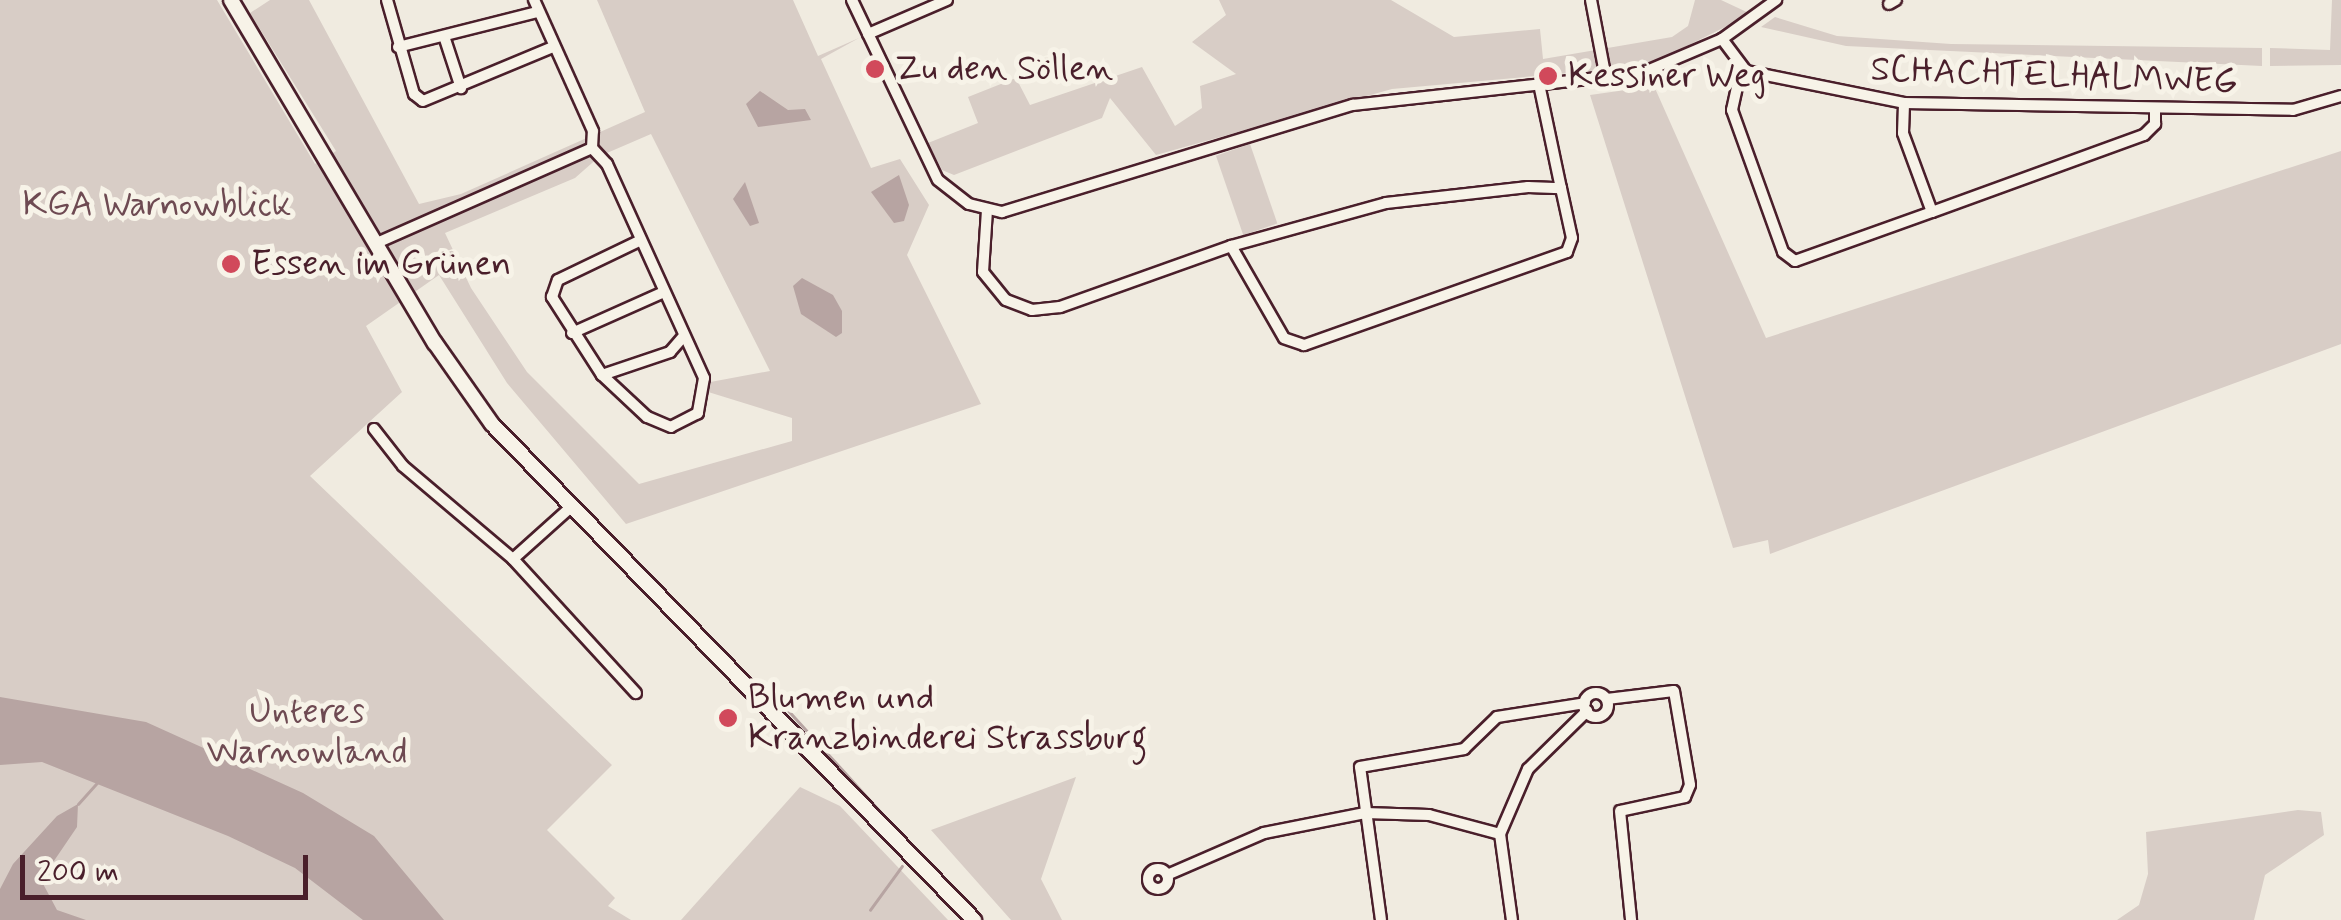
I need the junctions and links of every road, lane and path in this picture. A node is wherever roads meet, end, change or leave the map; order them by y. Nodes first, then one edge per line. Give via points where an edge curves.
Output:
1 (231, 0) edge
2 (387, 0) edge
3 (852, 0) edge
4 (947, 0) edge
5 (1591, 0) edge
6 (1776, 0) edge
7 (536, 6) edge
8 (868, 34) junction
9 (444, 36) junction
10 (1722, 39) junction
11 (553, 47) junction
12 (398, 48) junction
13 (1741, 69) junction
14 (1606, 79) junction
15 (1539, 84) junction
16 (461, 88) junction
17 (2341, 96) edge
18 (1904, 103) junction
19 (2156, 109) junction
20 (592, 148) junction
21 (1560, 188) junction
22 (987, 210) junction
23 (1932, 212) junction
24 (639, 241) junction
25 (379, 242) junction
26 (1231, 246) junction
27 (664, 292) junction
28 (572, 333) junction
29 (684, 336) junction
30 (602, 375) junction
31 (374, 429) dead end
32 (572, 506) junction
33 (513, 559) junction
34 (636, 693) dead end
35 (1607, 700) junction
36 (1586, 707) junction
37 (1365, 813) junction
38 (1500, 834) junction
39 (1167, 875) dead end
40 (974, 920) edge
41 (1381, 920) edge
42 (1512, 920) edge
43 (1631, 920) edge

1 - 25 main road
2 - 12 street
3 - 8 street
4 - 8 street
5 - 14 street
6 - 10 street
7 - 9 street
7 - 11 street
8 - 22 street via 938,180
9 - 12 street
9 - 16 street
10 - 13 street
10 - 14 street via 1664,66
11 - 16 street
11 - 20 street via 593,131
12 - 16 street via 414,94 424,102
13 - 18 street, SCHACHTELHALMWEG via 1804,88
13 - 23 street via 1730,103 1788,258 1802,260
14 - 15 street
15 - 21 street
15 - 22 street via 1354,104 1173,156 1031,208
17 - 19 street, SCHACHTELHALMWEG via 2293,110
18 - 19 street, SCHACHTELHALMWEG
18 - 23 street via 1904,132
19 - 23 street via 2155,124 2144,136
20 - 24 street via 606,164
20 - 25 street
21 - 26 street via 1490,189 1386,203
21 - 26 street via 1572,238 1567,252 1304,345 1284,338
22 - 26 street via 980,248 989,283 1006,300 1032,310 1060,307
24 - 27 street
24 - 28 street via 554,284 552,297
25 - 32 main road via 466,391
27 - 28 street
27 - 29 street
28 - 30 street
29 - 30 street via 670,352
29 - 30 street via 705,391 698,413 682,424 647,417
31 - 33 street via 403,466
32 - 33 street
32 - 40 main road
33 - 34 street
35 - 36 street via 1594,694
35 - 36 street via 1602,715
35 - 43 street via 1674,691 1690,785 1685,797 1620,811
36 - 37 street via 1497,716 1464,749 1365,764 1359,772
36 - 38 street via 1528,769
37 - 38 street via 1429,814
37 - 39 street via 1264,833
37 - 41 street
38 - 42 street

